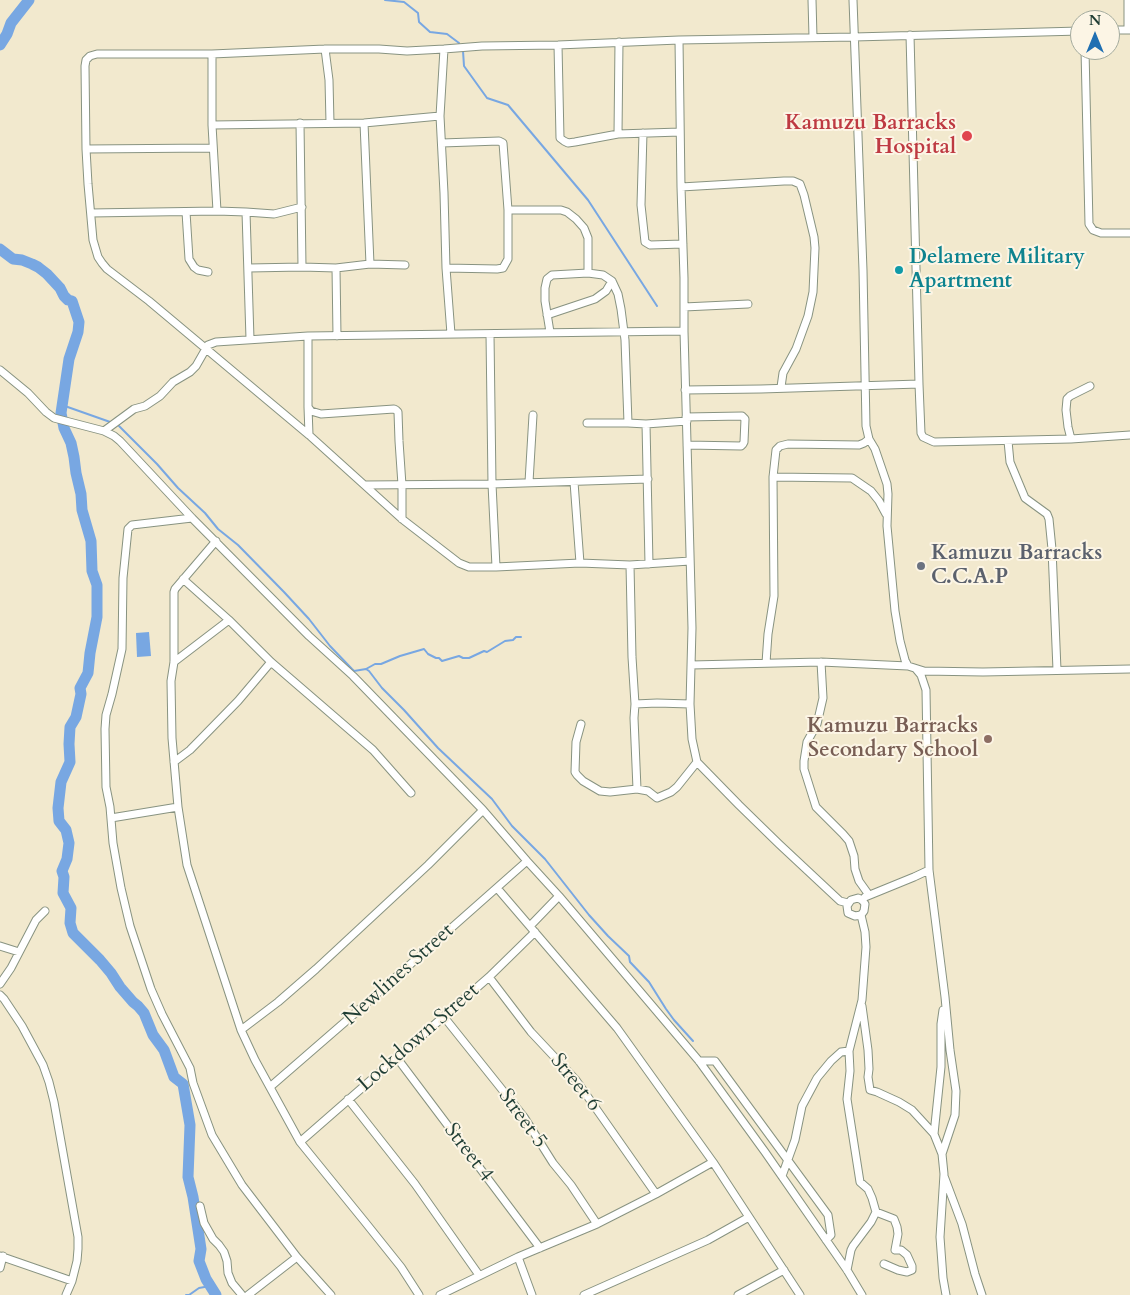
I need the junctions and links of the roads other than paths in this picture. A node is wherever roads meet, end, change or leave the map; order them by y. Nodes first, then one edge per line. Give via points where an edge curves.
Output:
1 (812, 0) edge
2 (853, 0) edge
3 (1128, 0) edge
4 (1129, 30) edge
5 (1070, 31) edge
6 (910, 35) junction
7 (813, 37) junction
8 (854, 37) junction
9 (679, 40) junction
10 (619, 42) junction
11 (558, 45) junction
12 (325, 50) junction
13 (444, 50) junction
14 (212, 54) junction
15 (1086, 60) edge
16 (440, 116) junction
17 (300, 123) junction
18 (330, 123) junction
19 (364, 123) junction
20 (212, 125) junction
21 (680, 132) junction
22 (643, 133) junction
23 (618, 134) junction
24 (442, 143) junction
25 (213, 148) junction
26 (86, 149) junction
27 (681, 187) junction
28 (302, 207) junction
29 (508, 210) junction
30 (217, 211) junction
31 (186, 212) junction
32 (246, 212) junction
33 (90, 213) junction
34 (1130, 233) edge
35 (683, 244) junction
36 (370, 264) junction
37 (405, 265) dead end
38 (302, 267) junction
39 (249, 268) junction
40 (336, 268) junction
41 (446, 268) junction
42 (208, 272) dead end
43 (588, 273) junction
44 (612, 281) junction
45 (748, 304) dead end
46 (684, 306) junction
47 (547, 315) junction
48 (684, 331) junction
49 (550, 332) junction
50 (624, 332) junction
51 (450, 334) junction
52 (490, 334) junction
53 (308, 336) junction
54 (337, 336) junction
55 (250, 339) junction
56 (205, 350) junction
57 (0, 370) edge
58 (919, 384) junction
59 (866, 385) junction
60 (1090, 386) dead end
61 (781, 388) junction
62 (686, 390) junction
63 (308, 407) junction
64 (533, 415) dead end
65 (686, 419) junction
66 (587, 423) dead end
67 (628, 423) junction
68 (646, 424) junction
69 (104, 431) junction
70 (309, 435) junction
71 (1130, 436) edge
72 (869, 439) junction
73 (1071, 439) junction
74 (1008, 441) junction
75 (687, 445) junction
76 (773, 477) junction
77 (648, 479) junction
78 (529, 482) junction
79 (574, 482) junction
80 (492, 484) junction
81 (365, 485) junction
82 (402, 485) junction
83 (887, 515) junction
84 (192, 518) junction
85 (402, 519) junction
86 (216, 541) junction
87 (690, 561) junction
88 (580, 564) junction
89 (650, 564) junction
90 (630, 565) junction
91 (496, 567) junction
92 (184, 579) junction
93 (229, 620) junction
94 (174, 662) junction
95 (271, 662) junction
96 (821, 662) junction
97 (766, 663) junction
98 (691, 665) junction
99 (912, 667) junction
100 (1130, 669) edge
101 (1057, 670) junction
102 (635, 704) junction
103 (690, 704) junction
104 (581, 724) dead end
105 (174, 762) junction
106 (697, 762) junction
107 (637, 789) junction
108 (411, 793) dead end
109 (178, 807) junction
110 (483, 810) junction
111 (111, 818) junction
112 (527, 861) junction
113 (929, 870) junction
114 (497, 888) junction
115 (869, 895) junction
116 (559, 896) junction
117 (860, 899) junction
118 (848, 903) junction
119 (45, 911) dead end
120 (861, 915) junction
121 (530, 926) junction
122 (535, 932) junction
123 (0, 946) edge
124 (19, 952) junction
125 (489, 977) junction
126 (0, 984) edge
127 (0, 995) edge
128 (945, 997) junction
129 (862, 1000) junction
130 (444, 1017) junction
131 (241, 1030) junction
132 (849, 1051) junction
133 (397, 1058) junction
134 (699, 1061) junction
135 (270, 1087) junction
136 (348, 1099) junction
137 (934, 1134) junction
138 (300, 1142) junction
139 (942, 1154) junction
140 (788, 1159) junction
141 (713, 1162) junction
142 (944, 1174) junction
143 (782, 1176) junction
144 (656, 1194) junction
145 (200, 1206) dead end
146 (876, 1212) junction
147 (749, 1217) junction
148 (597, 1224) junction
149 (826, 1240) junction
150 (540, 1248) junction
151 (1, 1256) edge
152 (297, 1257) junction
153 (518, 1257) junction
154 (884, 1264) dead end
155 (0, 1268) edge
156 (784, 1270) junction
157 (847, 1270) junction
158 (479, 1276) junction
159 (72, 1281) junction
160 (66, 1295) edge
161 (242, 1295) edge
162 (248, 1295) edge
163 (330, 1295) edge
164 (420, 1295) edge
165 (440, 1295) edge
166 (532, 1295) edge
167 (584, 1295) edge
168 (738, 1295) edge
169 (800, 1295) edge
170 (862, 1295) edge
171 (946, 1295) edge
172 (982, 1295) edge

1 - 7 street
2 - 8 street
3 - 4 street
5 - 6 street
6 - 8 street
6 - 58 street
7 - 8 street
7 - 9 street
8 - 59 street
9 - 10 street
9 - 21 street
10 - 11 street
10 - 23 street
11 - 13 street
11 - 23 street via 560,138 568,143
12 - 13 street
12 - 14 street
12 - 18 street
13 - 16 street
14 - 20 street
14 - 26 street via 90,56 85,66
15 - 34 street via 1090,224 1093,230 1101,233
16 - 19 street
16 - 24 street
17 - 18 street
17 - 20 street
17 - 28 street
18 - 19 street
19 - 36 street
20 - 25 street
21 - 22 street
21 - 27 street
22 - 23 street
22 - 35 street via 641,205 645,242 650,245
24 - 29 street via 503,143
24 - 41 street
25 - 26 street
25 - 30 street
26 - 33 street
27 - 35 street
27 - 61 street via 784,180 800,184 814,237 813,292 796,349 782,373
28 - 32 street via 274,214
28 - 38 street
29 - 41 street via 508,259 503,268
29 - 43 street via 561,210 576,219 588,238
30 - 31 street
30 - 32 street
31 - 33 street
31 - 42 street via 189,258 198,270
32 - 39 street
33 - 56 street via 94,245 107,269
35 - 46 street
36 - 37 street
36 - 40 street
38 - 39 street
38 - 40 street
39 - 55 street
40 - 54 street
41 - 51 street
43 - 44 street via 603,275
43 - 47 street via 552,275 547,279
44 - 47 street via 606,291 595,299
44 - 50 street
45 - 46 street
46 - 48 street
47 - 49 street
48 - 50 street
48 - 62 street
49 - 50 street
49 - 52 street
50 - 67 street
51 - 52 street
51 - 54 street
52 - 80 street
53 - 54 street
53 - 55 street
53 - 63 street
55 - 56 street via 212,343
56 - 69 street via 190,372 173,382 160,396 134,409
56 - 70 street
57 - 69 street via 54,418
58 - 59 street
58 - 74 street via 923,437 934,442
59 - 61 street
59 - 72 street
60 - 73 street via 1067,399
61 - 62 street
62 - 65 street
63 - 70 street
63 - 82 street via 321,414 394,408 398,412
64 - 78 street
65 - 68 street
65 - 75 street
65 - 75 street via 745,418 741,446
66 - 67 street
67 - 68 street
68 - 77 street
69 - 84 street via 120,441
70 - 81 street
71 - 73 street
72 - 76 street via 859,444 780,446 775,454
72 - 83 street via 887,484
73 - 74 street
74 - 101 street via 1010,462 1025,498 1049,519
75 - 87 street
76 - 83 street via 852,478 871,491
76 - 97 street via 774,596
77 - 79 street
77 - 89 street
78 - 79 street
78 - 80 street
79 - 88 street
80 - 82 street
80 - 91 street
81 - 82 street
81 - 85 street
82 - 85 street
83 - 99 street via 897,626 902,652
84 - 86 street
84 - 111 street via 132,525 128,529 123,578 122,649 105,729 106,787
85 - 91 street via 458,563 469,567
86 - 92 street
86 - 110 street
87 - 89 street
87 - 98 street
88 - 90 street
88 - 91 street
89 - 90 street
90 - 102 street
92 - 93 street
92 - 94 street via 174,592
93 - 94 street
93 - 95 street
94 - 105 street via 171,681
95 - 105 street via 197,743
95 - 108 street via 373,750
96 - 97 street
96 - 99 street
96 - 115 street via 823,698 817,724 807,742 804,769 816,807 848,841 859,881
97 - 98 street
98 - 103 street
99 - 101 street via 924,671
99 - 113 street via 921,675 926,690
100 - 101 street
102 - 103 street
102 - 107 street
103 - 106 street
104 - 107 street via 576,742 577,775 600,791
105 - 109 street
106 - 107 street via 671,792 657,798 648,791
106 - 118 street via 840,901
109 - 111 street
109 - 131 street via 188,865
110 - 112 street
110 - 131 street via 316,969
111 - 152 street via 130,926 151,989 190,1068 212,1135 242,1185
112 - 114 street, Newlines Street
112 - 116 street
113 - 115 street
113 - 128 street
114 - 121 street
114 - 135 street, Newlines Street
115 - 117 street
116 - 121 street
116 - 134 street
117 - 118 street via 853,898
117 - 120 street via 865,906
118 - 120 street via 850,914
119 - 124 street via 36,920
120 - 129 street via 866,947
121 - 122 street
122 - 125 street, Lockdown Street
122 - 141 street via 617,1028
123 - 124 street
124 - 126 street
125 - 130 street, Lockdown Street
125 - 144 street, Street 6 via 532,1032 576,1080
127 - 159 street via 22,1026 49,1082 78,1237
128 - 137 street
128 - 139 street via 956,1091 955,1115
129 - 132 street
129 - 137 street via 870,1090 912,1110
130 - 133 street, Lockdown Street
130 - 148 street, Street 5 via 524,1118
131 - 135 street
132 - 140 street via 841,1052 831,1061 813,1085 802,1106
132 - 146 street via 847,1099 860,1182 868,1189
133 - 136 street, Lockdown Street
133 - 150 street, Street 4
134 - 140 street via 715,1060
134 - 143 street
135 - 138 street
136 - 138 street, Lockdown Street
136 - 158 street via 415,1184
137 - 139 street
138 - 164 street
139 - 142 street
140 - 143 street
140 - 149 street via 828,1215 831,1235
141 - 144 street
141 - 147 street
142 - 171 street via 940,1237
142 - 172 street
143 - 149 street
144 - 148 street
145 - 161 street via 204,1223 224,1252 228,1273
146 - 154 street via 894,1219 898,1234 895,1250 907,1255 912,1270 907,1272
146 - 157 street via 851,1250
147 - 156 street
147 - 167 street via 708,1240
148 - 150 street
149 - 157 street
150 - 153 street
151 - 155 street
151 - 159 street
152 - 162 street
152 - 163 street
153 - 158 street
153 - 166 street
156 - 168 street
156 - 169 street
157 - 170 street
158 - 165 street
159 - 160 street

